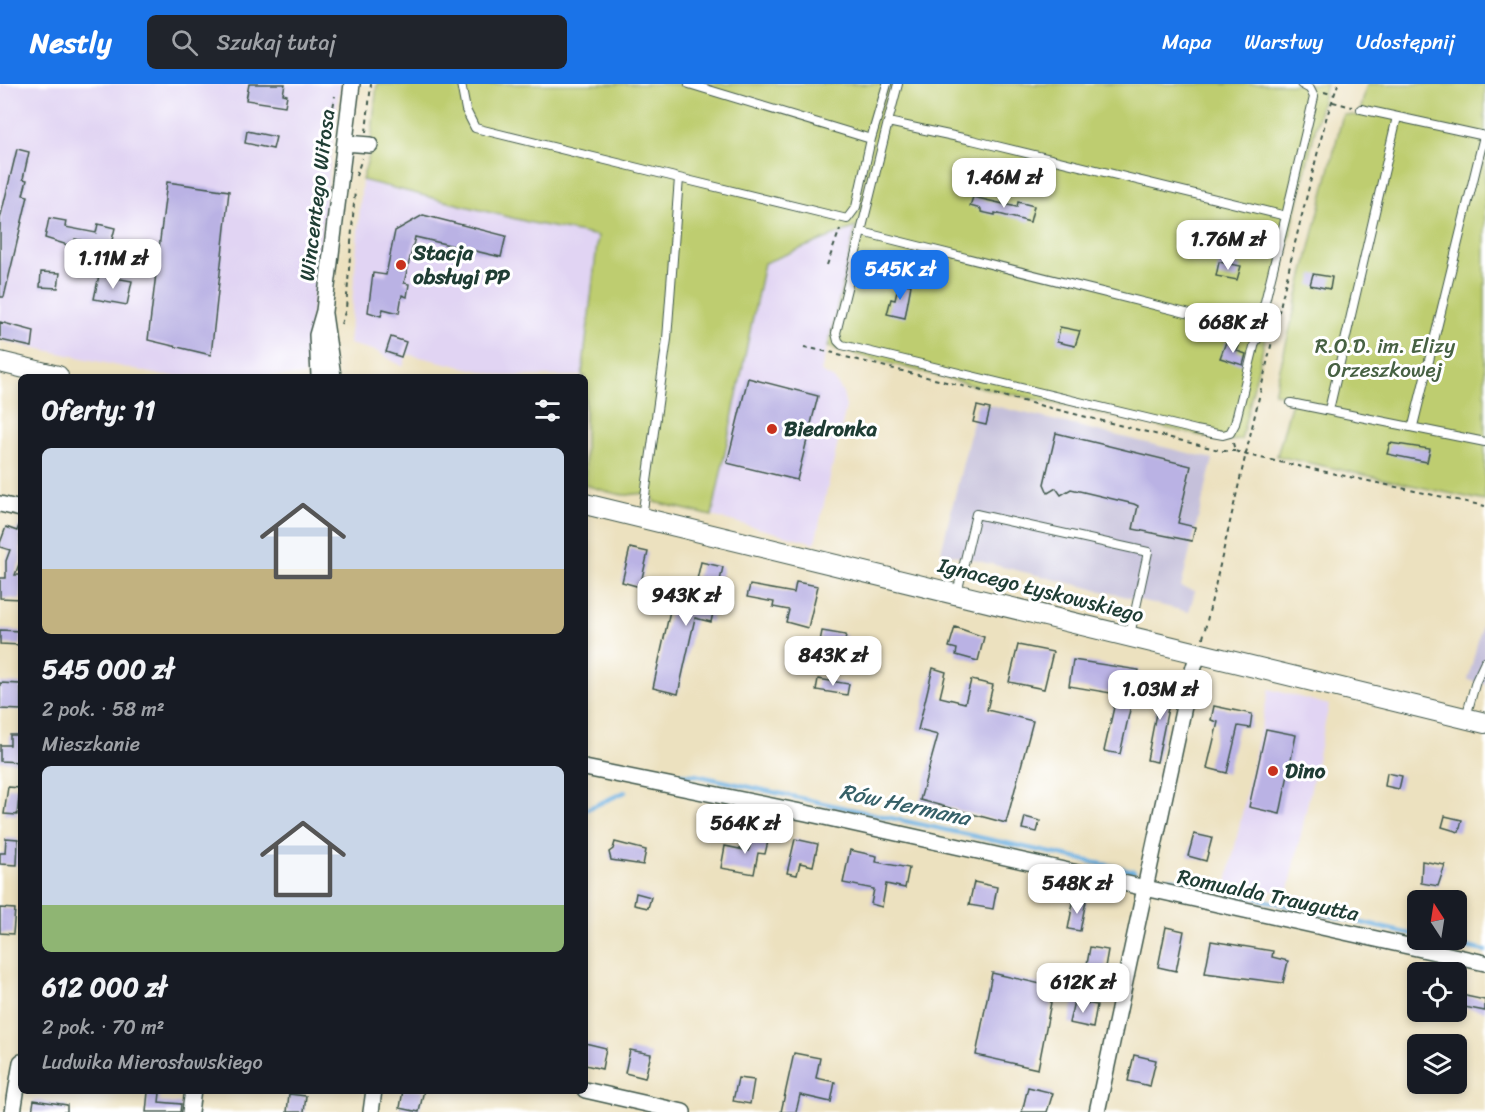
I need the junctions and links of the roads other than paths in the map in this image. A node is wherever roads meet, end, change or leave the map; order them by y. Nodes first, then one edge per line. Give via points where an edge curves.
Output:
1 (352, 84) edge
2 (461, 84) edge
3 (689, 84) edge
4 (887, 84) edge
5 (898, 84) edge
6 (1301, 84) edge
7 (1361, 109) road end
8 (1397, 117) junction
9 (888, 122) junction
10 (1484, 136) edge
11 (871, 139) junction
12 (345, 142) junction
13 (368, 145) road end
14 (679, 178) junction
15 (1286, 216) junction
16 (862, 232) junction
17 (1257, 340) junction
18 (0, 362) edge
19 (49, 374) edge
20 (328, 374) edge
21 (1291, 404) dead end
22 (1329, 410) junction
23 (1413, 426) junction
24 (1485, 442) edge
25 (0, 504) edge
26 (588, 505) edge
27 (18, 508) edge
28 (642, 518) junction
29 (956, 595) junction
30 (1130, 637) junction
31 (1198, 654) junction
32 (1485, 662) edge
33 (1466, 718) junction
34 (1485, 723) edge
35 (588, 769) edge
36 (1145, 890) junction
37 (1485, 963) edge
38 (18, 1081) edge
39 (588, 1091) edge
40 (192, 1094) edge
41 (373, 1094) edge
42 (13, 1112) edge
43 (190, 1112) edge
44 (371, 1112) edge
45 (683, 1112) edge
46 (1097, 1112) edge

1 - 12 street, Wincentego Witosa
2 - 14 lane via 466,110 475,128
3 - 11 lane
4 - 11 lane
5 - 9 lane
6 - 15 lane via 1314,97
7 - 8 lane
8 - 10 lane
8 - 22 lane
9 - 15 lane
9 - 16 lane
10 - 23 lane
11 - 14 lane via 856,207 847,219
12 - 13 street
12 - 20 street, Wincentego Witosa via 324,311
14 - 28 lane via 667,339
15 - 17 lane
16 - 17 lane via 1238,326
16 - 17 lane via 836,333 842,345 1231,437
18 - 19 street
21 - 22 lane
22 - 23 lane
23 - 24 lane
25 - 27 street
26 - 28 street, Ignacego Łyskowskiego
28 - 29 street, Ignacego Łyskowskiego
29 - 30 street, Ignacego Łyskowskiego
29 - 30 lane via 976,514 1148,552
30 - 31 street, Ignacego Łyskowskiego
31 - 33 street, Ignacego Łyskowskiego
31 - 36 street
32 - 33 lane
33 - 34 street, Ignacego Łyskowskiego
35 - 36 street, Romualda Traugutta via 806,813
36 - 37 street, Romualda Traugutta
36 - 46 street
38 - 42 street
39 - 45 street
40 - 43 street
41 - 44 street

